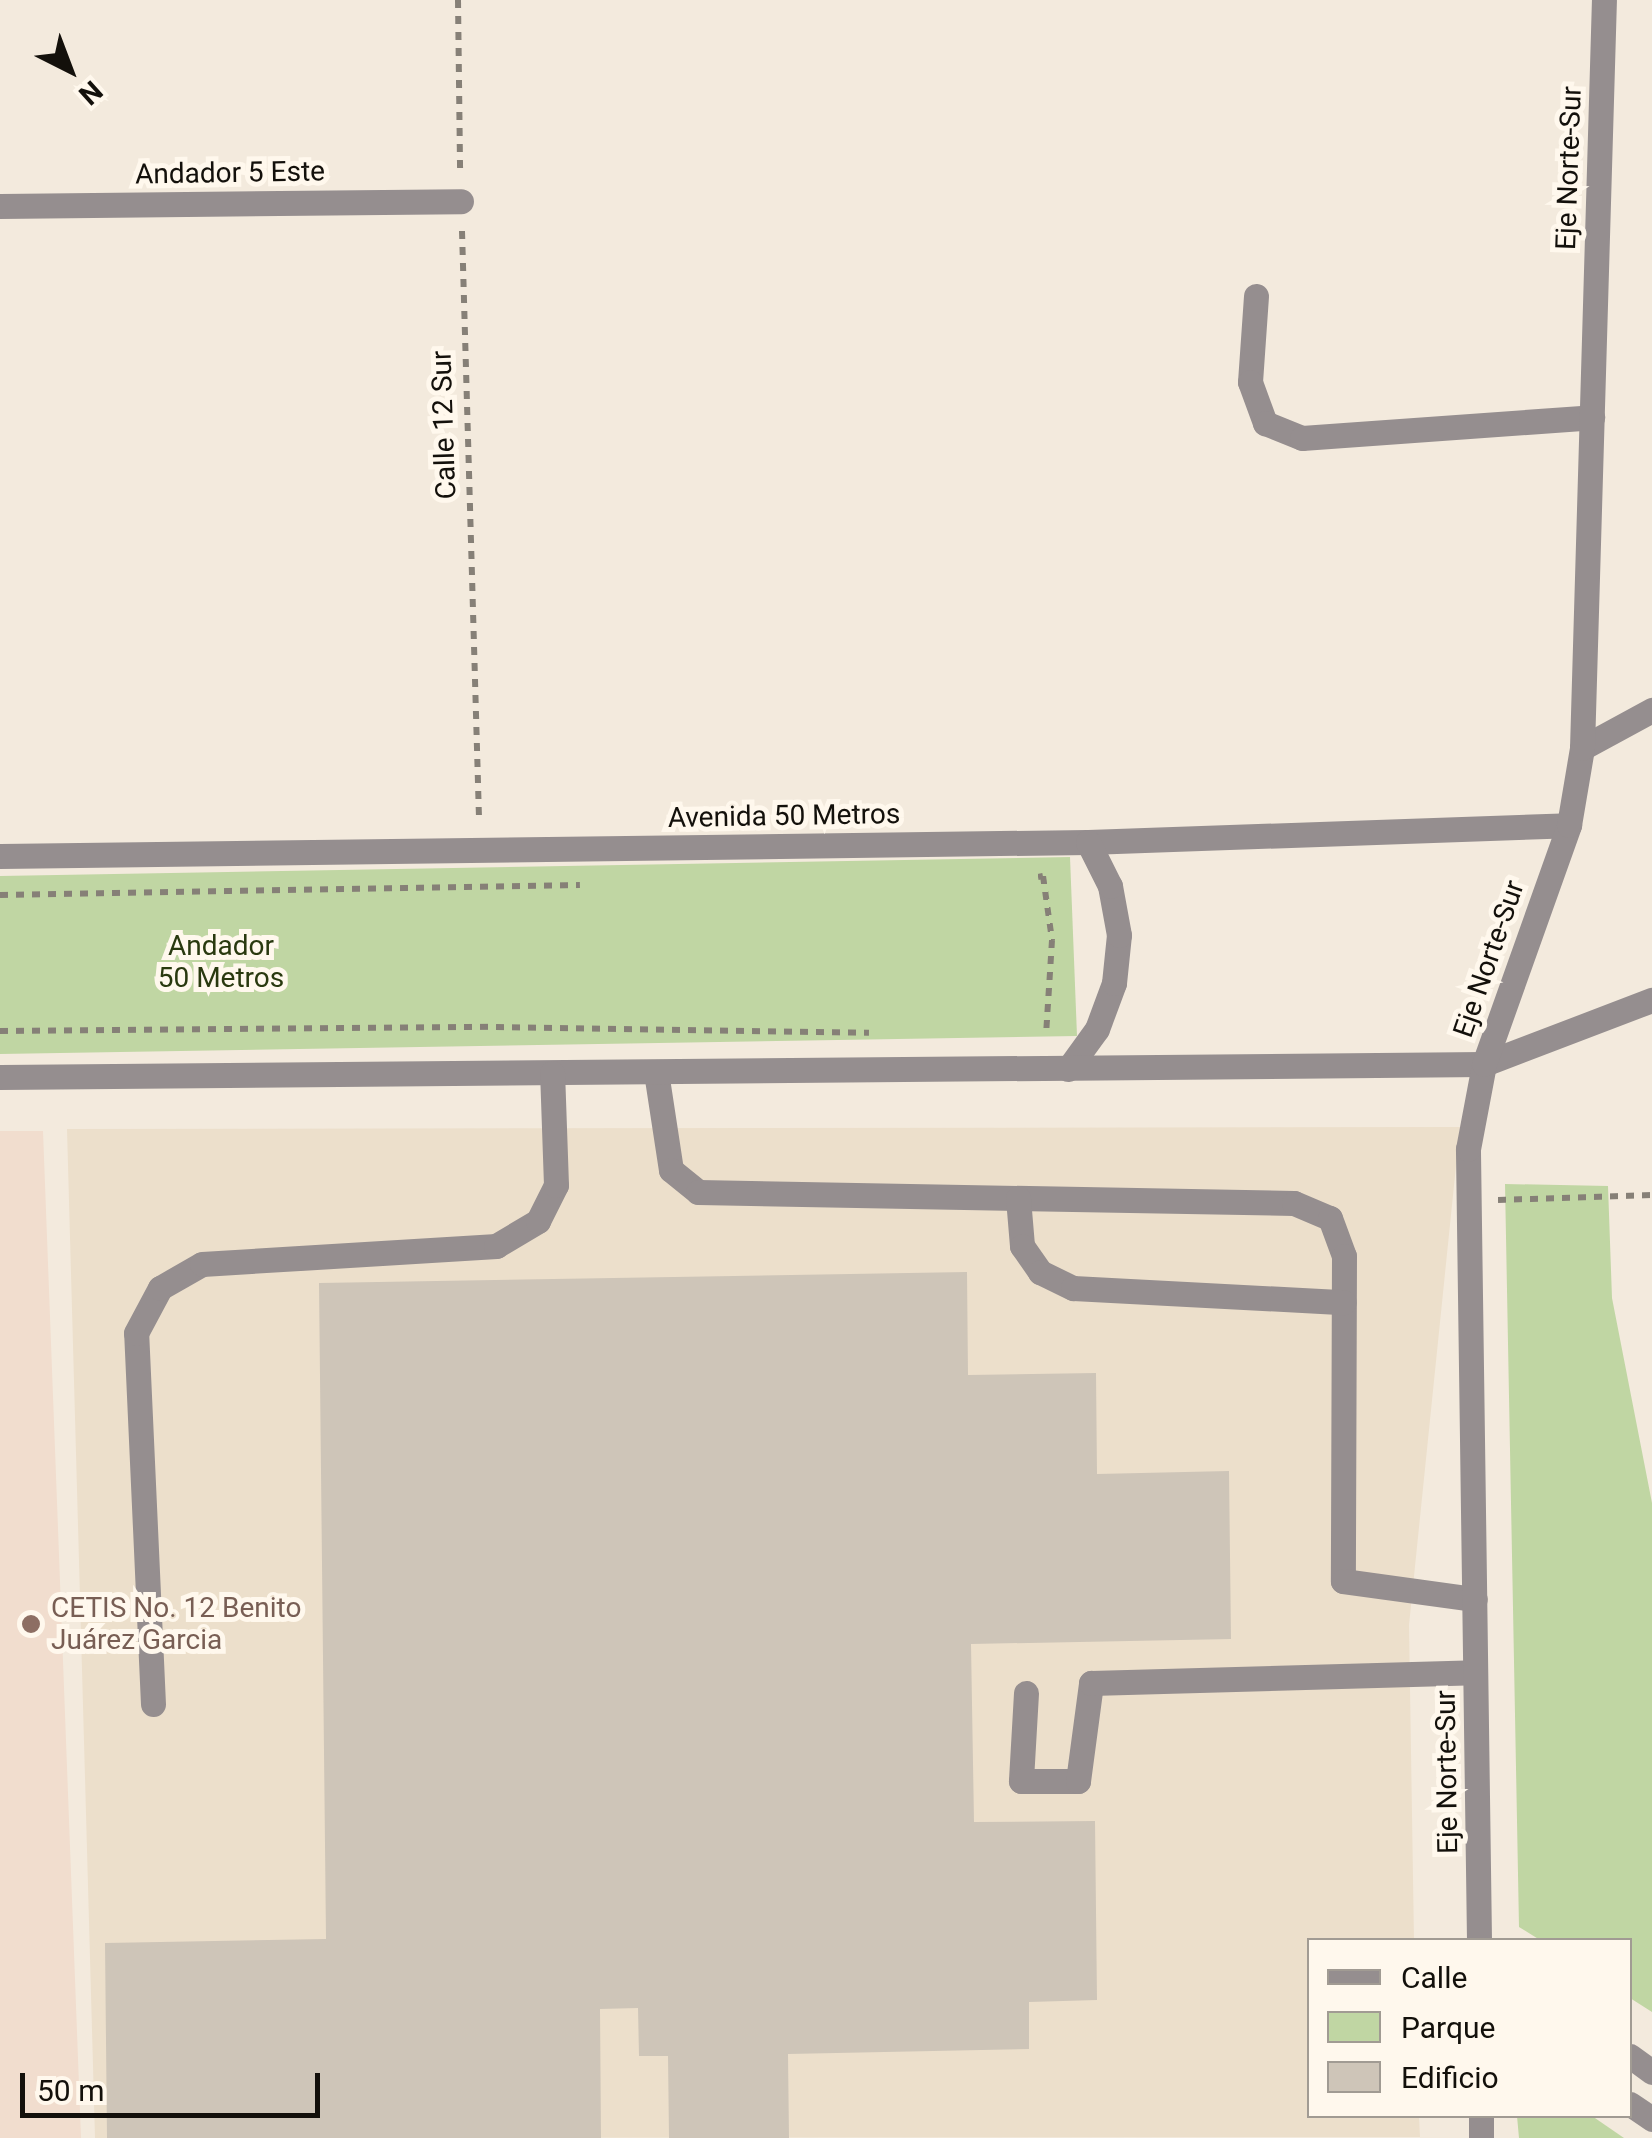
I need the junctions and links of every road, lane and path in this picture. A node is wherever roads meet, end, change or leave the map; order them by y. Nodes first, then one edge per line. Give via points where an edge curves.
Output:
1 (458, 0) edge
2 (1604, 0) edge
3 (461, 201) junction
4 (0, 206) edge
5 (1256, 296) dead end
6 (1592, 417) junction
7 (1652, 710) edge
8 (1582, 748) junction
9 (1568, 825) junction
10 (1088, 842) junction
11 (480, 849) junction
12 (0, 856) edge
13 (1024, 877) dead end
14 (590, 885) dead end
15 (0, 896) edge
16 (1652, 1000) edge
17 (0, 1030) edge
18 (890, 1034) dead end
19 (1028, 1036) dead end
20 (1484, 1064) junction
21 (1068, 1069) junction
22 (656, 1072) junction
23 (552, 1073) junction
24 (0, 1077) edge
25 (1652, 1194) edge
26 (1018, 1198) junction
27 (1470, 1202) junction
28 (1344, 1302) junction
29 (1475, 1599) junction
30 (1476, 1672) junction
31 (1026, 1693) dead end
32 (153, 1704) dead end
33 (1479, 1938) edge

1 - 3 path, Calle 12 Sur
2 - 6 street, Eje Norte-Sur
3 - 4 street, Andador 5 Este
3 - 11 path, Calle 12 Sur
5 - 6 street via 1250,382 1265,423 1302,438
6 - 8 street, Eje Norte-Sur
7 - 8 street
8 - 9 street, Eje Norte-Sur
9 - 10 street, Avenida 50 Metros
9 - 20 street, Eje Norte-Sur
10 - 11 street, Avenida 50 Metros
10 - 21 street via 1110,886 1119,934 1114,984 1097,1030
11 - 12 street, Avenida 50 Metros
13 - 19 path via 1044,876 1052,940 1048,1036
14 - 15 path
16 - 20 street
17 - 18 path via 496,1026
20 - 21 street
20 - 27 street, Eje Norte-Sur via 1468,1150
21 - 22 street
22 - 23 street
22 - 26 street via 671,1170 698,1192
23 - 24 street
23 - 32 street via 556,1185 538,1221 496,1246 202,1264 160,1288 136,1333
25 - 27 path
26 - 28 street via 1022,1246 1040,1272 1073,1288
26 - 28 street via 1294,1202 1330,1218 1344,1256
27 - 29 street, Eje Norte-Sur
28 - 29 street via 1343,1581
29 - 30 street, Eje Norte-Sur
30 - 31 street via 1091,1682 1078,1781 1021,1782
30 - 33 street, Eje Norte-Sur

